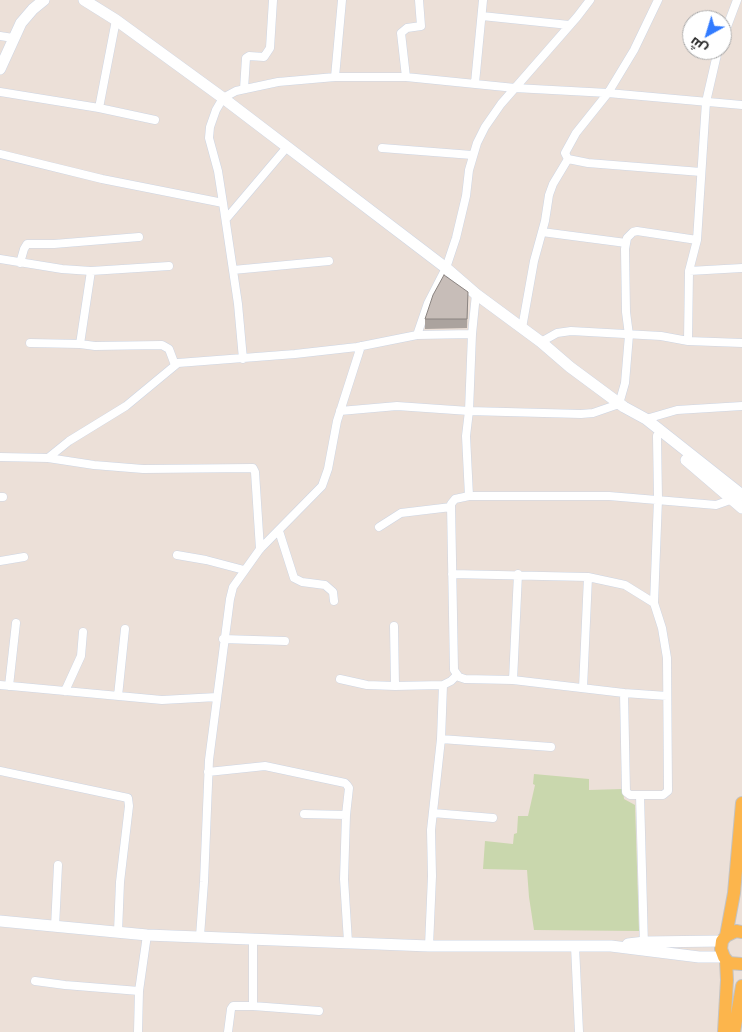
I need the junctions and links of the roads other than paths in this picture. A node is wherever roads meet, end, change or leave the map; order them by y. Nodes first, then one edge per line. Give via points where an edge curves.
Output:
1 (44, 0) edge
2 (84, 0) edge
3 (273, 0) edge
4 (342, 0) edge
5 (419, 0) edge
6 (483, 0) edge
7 (590, 0) edge
8 (658, 0) edge
9 (737, 0) edge
10 (732, 13) edge
11 (482, 16) junction
12 (116, 20) junction
13 (569, 25) junction
14 (0, 36) edge
15 (13, 38) junction
16 (716, 60) edge
17 (0, 69) edge
18 (406, 77) junction
19 (336, 78) junction
20 (475, 82) junction
21 (515, 88) junction
22 (244, 89) junction
23 (0, 92) edge
24 (608, 93) junction
25 (223, 98) junction
26 (706, 102) junction
27 (742, 105) edge
28 (99, 108) junction
29 (155, 120) dead end
30 (287, 147) junction
31 (382, 148) dead end
32 (0, 154) edge
33 (472, 155) junction
34 (568, 159) junction
35 (701, 172) junction
36 (223, 204) junction
37 (226, 219) junction
38 (542, 232) junction
39 (138, 237) dead end
40 (697, 240) junction
41 (626, 243) junction
42 (0, 259) edge
43 (329, 261) dead end
44 (20, 263) junction
45 (169, 266) dead end
46 (446, 268) junction
47 (742, 268) edge
48 (233, 270) junction
49 (91, 271) junction
50 (689, 271) junction
51 (476, 294) junction
52 (522, 328) junction
53 (472, 334) junction
54 (417, 335) junction
55 (629, 335) junction
56 (688, 341) junction
57 (541, 342) junction
58 (30, 343) dead end
59 (742, 343) edge
60 (80, 344) junction
61 (361, 346) junction
62 (243, 360) junction
63 (176, 364) junction
64 (622, 406) junction
65 (742, 406) edge
66 (340, 411) junction
67 (469, 411) junction
68 (646, 419) junction
69 (657, 436) junction
70 (0, 457) edge
71 (48, 458) junction
72 (469, 496) junction
73 (738, 497) edge
74 (658, 499) junction
75 (451, 507) junction
76 (742, 508) edge
77 (379, 527) dead end
78 (279, 530) junction
79 (260, 549) junction
80 (177, 556) dead end
81 (24, 557) dead end
82 (0, 561) edge
83 (244, 570) junction
84 (452, 574) junction
85 (518, 574) junction
86 (588, 577) junction
87 (334, 601) dead end
88 (654, 603) junction
89 (16, 623) dead end
90 (394, 626) dead end
91 (125, 629) dead end
92 (82, 632) dead end
93 (224, 639) junction
94 (285, 642) dead end
95 (457, 675) junction
96 (340, 679) dead end
97 (514, 680) junction
98 (0, 685) edge
99 (443, 685) junction
100 (9, 686) junction
101 (395, 686) junction
102 (583, 688) junction
103 (65, 691) junction
104 (624, 693) junction
105 (118, 696) junction
106 (217, 696) junction
107 (667, 696) junction
108 (441, 739) junction
109 (551, 747) dead end
110 (0, 771) edge
111 (208, 772) junction
112 (640, 795) junction
113 (742, 803) edge
114 (433, 813) junction
115 (304, 814) dead end
116 (346, 815) junction
117 (493, 818) dead end
118 (58, 865) dead end
119 (0, 921) edge
120 (56, 926) junction
121 (118, 932) junction
122 (742, 932) edge
123 (147, 935) junction
124 (200, 936) junction
125 (724, 939) junction
126 (253, 940) junction
127 (348, 942) junction
128 (429, 946) junction
129 (575, 946) junction
130 (644, 946) junction
131 (725, 958) junction
132 (742, 964) edge
133 (35, 981) dead end
134 (742, 986) edge
135 (139, 991) junction
136 (253, 1006) junction
137 (320, 1011) dead end
138 (138, 1032) edge
139 (228, 1032) edge
140 (579, 1032) edge
141 (724, 1032) edge
142 (734, 1032) edge

1 - 15 main road via 26,16
2 - 12 main road
3 - 22 street via 270,48 264,56 246,59
4 - 19 street
5 - 18 street via 421,26 405,28 401,33
6 - 11 street
7 - 13 street
8 - 24 street via 634,50
9 - 10 street
11 - 13 street
11 - 20 street
12 - 25 main road
12 - 28 street
13 - 21 street
14 - 15 street
15 - 17 main road
16 - 26 street
18 - 19 street
18 - 20 street
19 - 22 street via 278,82
20 - 21 street
21 - 24 street
21 - 33 street via 485,128
22 - 25 street
23 - 28 street
24 - 26 street
24 - 34 street via 576,133 565,153
25 - 30 main road
25 - 36 street via 209,131
26 - 27 street
26 - 35 street
28 - 29 street
30 - 37 street
30 - 46 main road
31 - 33 street
32 - 36 street
33 - 46 street via 456,238
34 - 35 street
34 - 38 street via 549,195
35 - 40 street
36 - 37 street
37 - 48 street
38 - 41 street
38 - 52 street
39 - 44 street via 27,244
40 - 41 street via 635,231 628,236
40 - 50 street
41 - 55 street
42 - 44 street
43 - 48 street
44 - 49 street
45 - 49 street
46 - 51 main road
46 - 54 street via 428,303
47 - 50 street
48 - 62 street
49 - 60 street
50 - 56 street
51 - 52 main road
51 - 53 street
52 - 57 main road
53 - 54 street
53 - 67 street
54 - 61 street
55 - 56 street
55 - 57 street via 557,332
55 - 64 street
56 - 59 street
57 - 64 main road
58 - 60 street
60 - 63 street via 162,345 169,349
61 - 62 street
61 - 66 street
62 - 63 street
63 - 71 street via 126,406
64 - 67 street via 581,414
64 - 68 main road
64 - 69 main road
65 - 68 street via 677,410
66 - 67 street via 397,406
66 - 78 street via 322,486
67 - 72 street via 466,436
68 - 73 main road
69 - 73 main road
69 - 74 street
70 - 71 street
71 - 79 street via 143,469 253,468 256,472
72 - 74 street
72 - 75 street via 455,499
73 - 74 street via 716,505
73 - 76 main road
74 - 88 street
75 - 77 street via 401,513
75 - 84 street
78 - 79 street
78 - 87 street via 294,578 325,585 333,592
79 - 83 street
80 - 83 street
81 - 82 street
83 - 93 street via 230,599
84 - 85 street
84 - 95 street via 453,667
85 - 86 street
85 - 97 street
86 - 88 street via 625,585
86 - 102 street
88 - 107 street via 665,644
89 - 100 street
90 - 101 street
91 - 105 street
92 - 103 street via 81,656
93 - 94 street
93 - 106 street
95 - 97 street via 468,679
95 - 99 street
96 - 101 street
97 - 102 street
98 - 100 street
99 - 101 street
99 - 108 street
100 - 103 street
102 - 104 street
103 - 105 street
104 - 107 street
104 - 112 street via 626,792
105 - 106 street via 162,700
106 - 111 street
107 - 112 street via 668,791 663,795
108 - 109 street
108 - 114 street
110 - 121 street via 128,798
111 - 116 street via 266,766 345,783 349,788
111 - 124 street
112 - 130 street
113 - 125 main road via 734,893
114 - 117 street
114 - 128 street
115 - 116 street
116 - 127 street via 344,879
118 - 120 street
119 - 120 main road
120 - 121 main road
121 - 123 main road
122 - 125 main road
123 - 124 main road
123 - 135 street
124 - 126 main road
125 - 130 main road
125 - 131 main road via 721,949
126 - 127 main road
126 - 136 street
127 - 128 main road
128 - 129 main road
129 - 130 main road
129 - 140 street
130 - 131 main road via 699,957
131 - 132 main road via 734,964
131 - 141 main road
133 - 135 street
134 - 142 main road
135 - 138 street
136 - 137 street
136 - 139 street via 233,1006 230,1009

